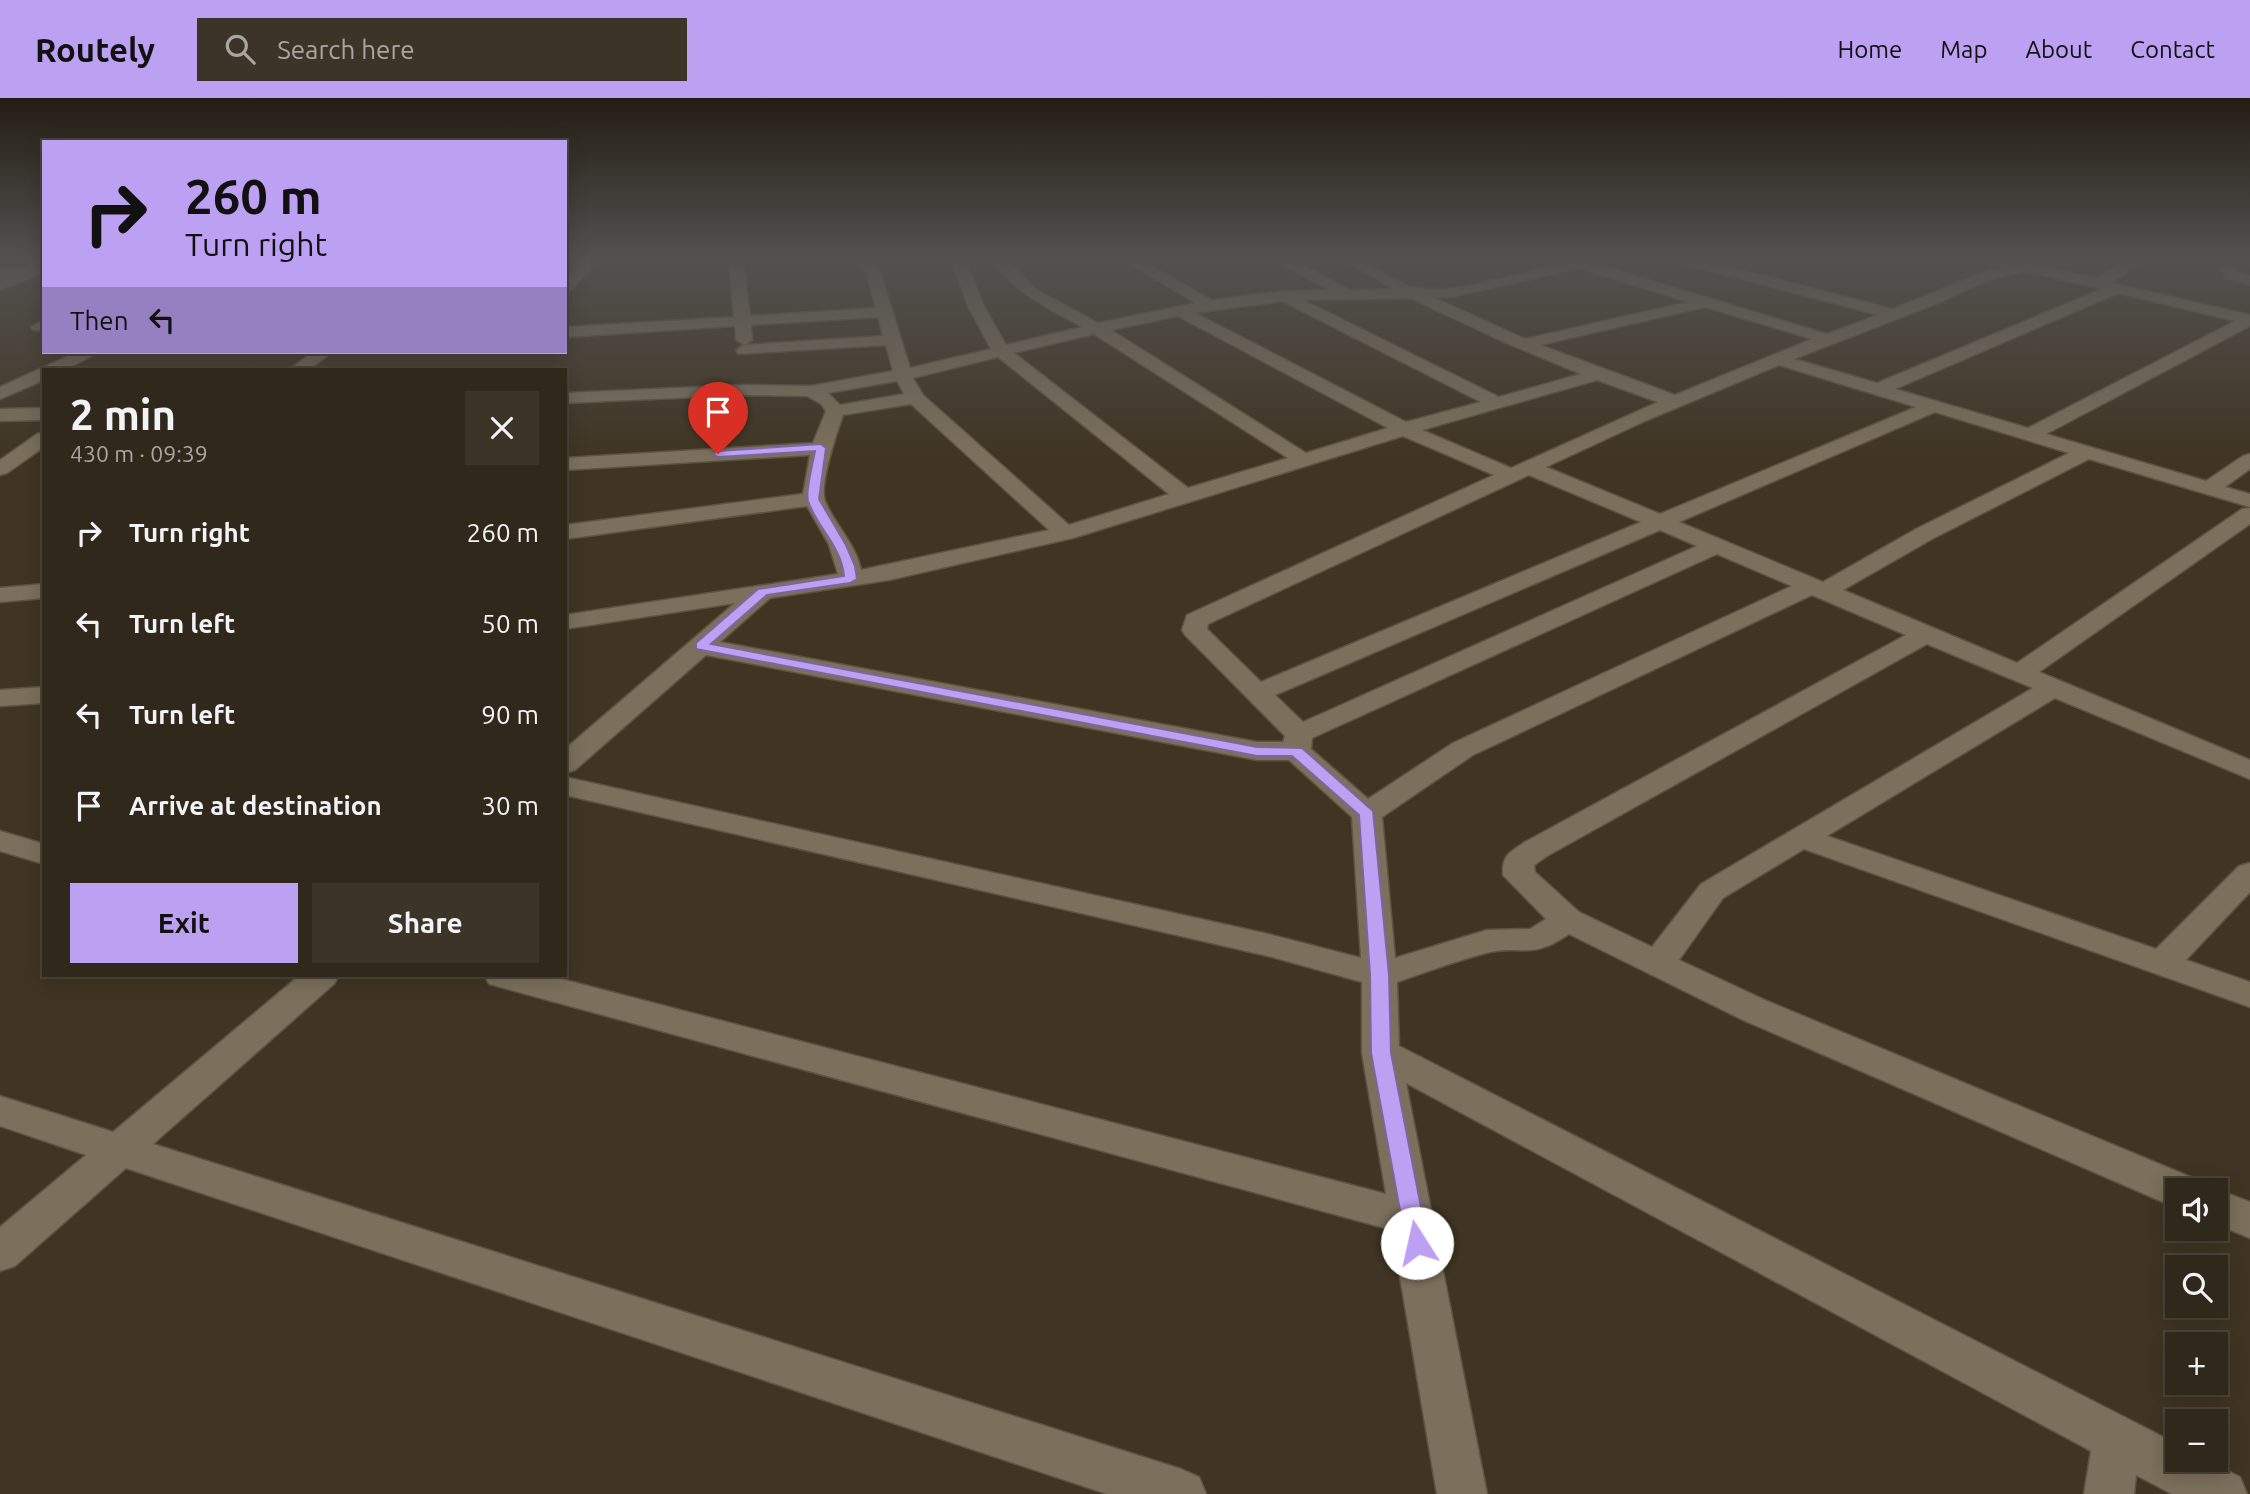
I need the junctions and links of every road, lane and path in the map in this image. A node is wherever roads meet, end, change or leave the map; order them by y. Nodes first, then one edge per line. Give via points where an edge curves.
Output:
1 (688, 325) edge
2 (744, 325) edge
3 (889, 325) edge
4 (986, 325) edge
5 (1091, 325) edge
6 (1111, 325) edge
7 (1207, 325) edge
8 (1342, 325) edge
9 (1482, 325) edge
10 (1606, 325) edge
11 (1782, 325) edge
12 (1863, 325) edge
13 (2031, 325) edge
14 (2239, 325) edge
15 (1097, 328) junction
16 (567, 332) edge
17 (1828, 339) junction
18 (893, 340) junction
19 (1525, 344) junction
20 (1000, 351) junction
21 (87, 354) edge
22 (321, 354) edge
23 (1780, 360) junction
24 (55, 368) edge
25 (300, 368) edge
26 (744, 370) junction
27 (42, 374) edge
28 (903, 374) junction
29 (1596, 376) junction
30 (1880, 390) junction
31 (811, 391) junction
32 (0, 394) edge
33 (567, 398) edge
34 (915, 398) junction
35 (1676, 402) junction
36 (1498, 403) junction
37 (1934, 406) junction
38 (835, 411) junction
39 (42, 414) edge
40 (0, 415) edge
41 (1404, 429) junction
42 (2029, 435) junction
43 (42, 439) edge
44 (821, 448) junction
45 (2087, 452) junction
46 (1304, 460) junction
47 (2250, 460) edge
48 (567, 464) edge
49 (0, 469) edge
50 (1522, 472) junction
51 (2208, 489) junction
52 (1186, 497) junction
53 (813, 499) junction
54 (2250, 501) edge
55 (2250, 514) edge
56 (1661, 522) junction
57 (567, 532) edge
58 (1065, 533) junction
59 (1716, 546) junction
60 (850, 579) junction
61 (1819, 589) junction
62 (42, 592) edge
63 (763, 592) junction
64 (0, 595) edge
65 (567, 622) edge
66 (1926, 634) junction
67 (701, 646) junction
68 (2021, 673) junction
69 (2054, 687) junction
70 (1257, 693) junction
71 (42, 695) edge
72 (0, 698) edge
73 (1297, 743) junction
74 (567, 762) edge
75 (2250, 770) edge
76 (567, 786) edge
77 (1367, 814) junction
78 (1802, 838) junction
79 (0, 841) edge
80 (42, 853) edge
81 (2250, 873) edge
82 (1567, 920) junction
83 (1658, 964) junction
84 (2162, 964) junction
85 (1379, 975) junction
86 (320, 977) edge
87 (508, 977) edge
88 (2250, 995) edge
89 (1381, 1053) junction
90 (0, 1111) edge
91 (117, 1150) junction
92 (2165, 1184) edge
93 (2228, 1211) edge
94 (1412, 1218) junction
95 (2250, 1221) edge
96 (0, 1253) edge
97 (2118, 1440) junction
98 (1181, 1494) edge
99 (1462, 1494) edge
100 (2109, 1494) edge
101 (2222, 1494) edge

1 - 16 street
2 - 26 street
3 - 18 street
4 - 20 street
5 - 15 street
6 - 15 street
7 - 41 street
8 - 36 street
9 - 19 street
10 - 19 street
11 - 17 street
12 - 17 street
13 - 30 street
14 - 42 street
15 - 20 street
15 - 46 street
17 - 23 street
18 - 26 street
18 - 28 street
19 - 29 street
20 - 28 street
20 - 52 street
21 - 24 street
22 - 25 street
23 - 30 street
23 - 35 street
26 - 31 street
26 - 33 street
27 - 32 street
28 - 31 street
28 - 34 street
29 - 35 street
29 - 36 street
30 - 37 street
31 - 38 street
34 - 38 street
34 - 58 street
35 - 50 street
36 - 41 street
37 - 42 street
37 - 56 street
38 - 44 street
39 - 40 street
41 - 46 street
41 - 50 street
42 - 45 street
43 - 49 street
44 - 48 street
44 - 53 street
45 - 51 street
45 - 61 street
46 - 52 street
47 - 51 street
50 - 56 street
50 - 70 street via 1196,620 1194,630
51 - 54 street
52 - 58 street
53 - 57 street
53 - 60 street via 840,545
55 - 68 street
56 - 59 street
56 - 70 street
58 - 60 street
59 - 61 street
59 - 73 street
60 - 63 street
61 - 66 street
61 - 77 street via 1463,749
62 - 64 street
63 - 65 street
63 - 67 street
66 - 68 street
66 - 82 street via 1548,842 1518,863 1519,875
67 - 73 street via 1257,751
67 - 74 street
68 - 69 street
69 - 75 street
69 - 78 street
70 - 73 street
71 - 72 street
73 - 77 street
76 - 85 street via 1255,942
77 - 85 street
78 - 83 street via 1712,891
78 - 84 street
79 - 80 street
81 - 84 street
82 - 83 street
82 - 85 street via 1537,940 1487,941
83 - 92 street via 1754,1010
84 - 88 street
85 - 89 street
86 - 91 street
87 - 94 street
89 - 94 street
89 - 97 street
90 - 91 street
91 - 96 street
91 - 98 street
93 - 95 street
94 - 99 street
97 - 100 street
97 - 101 street

